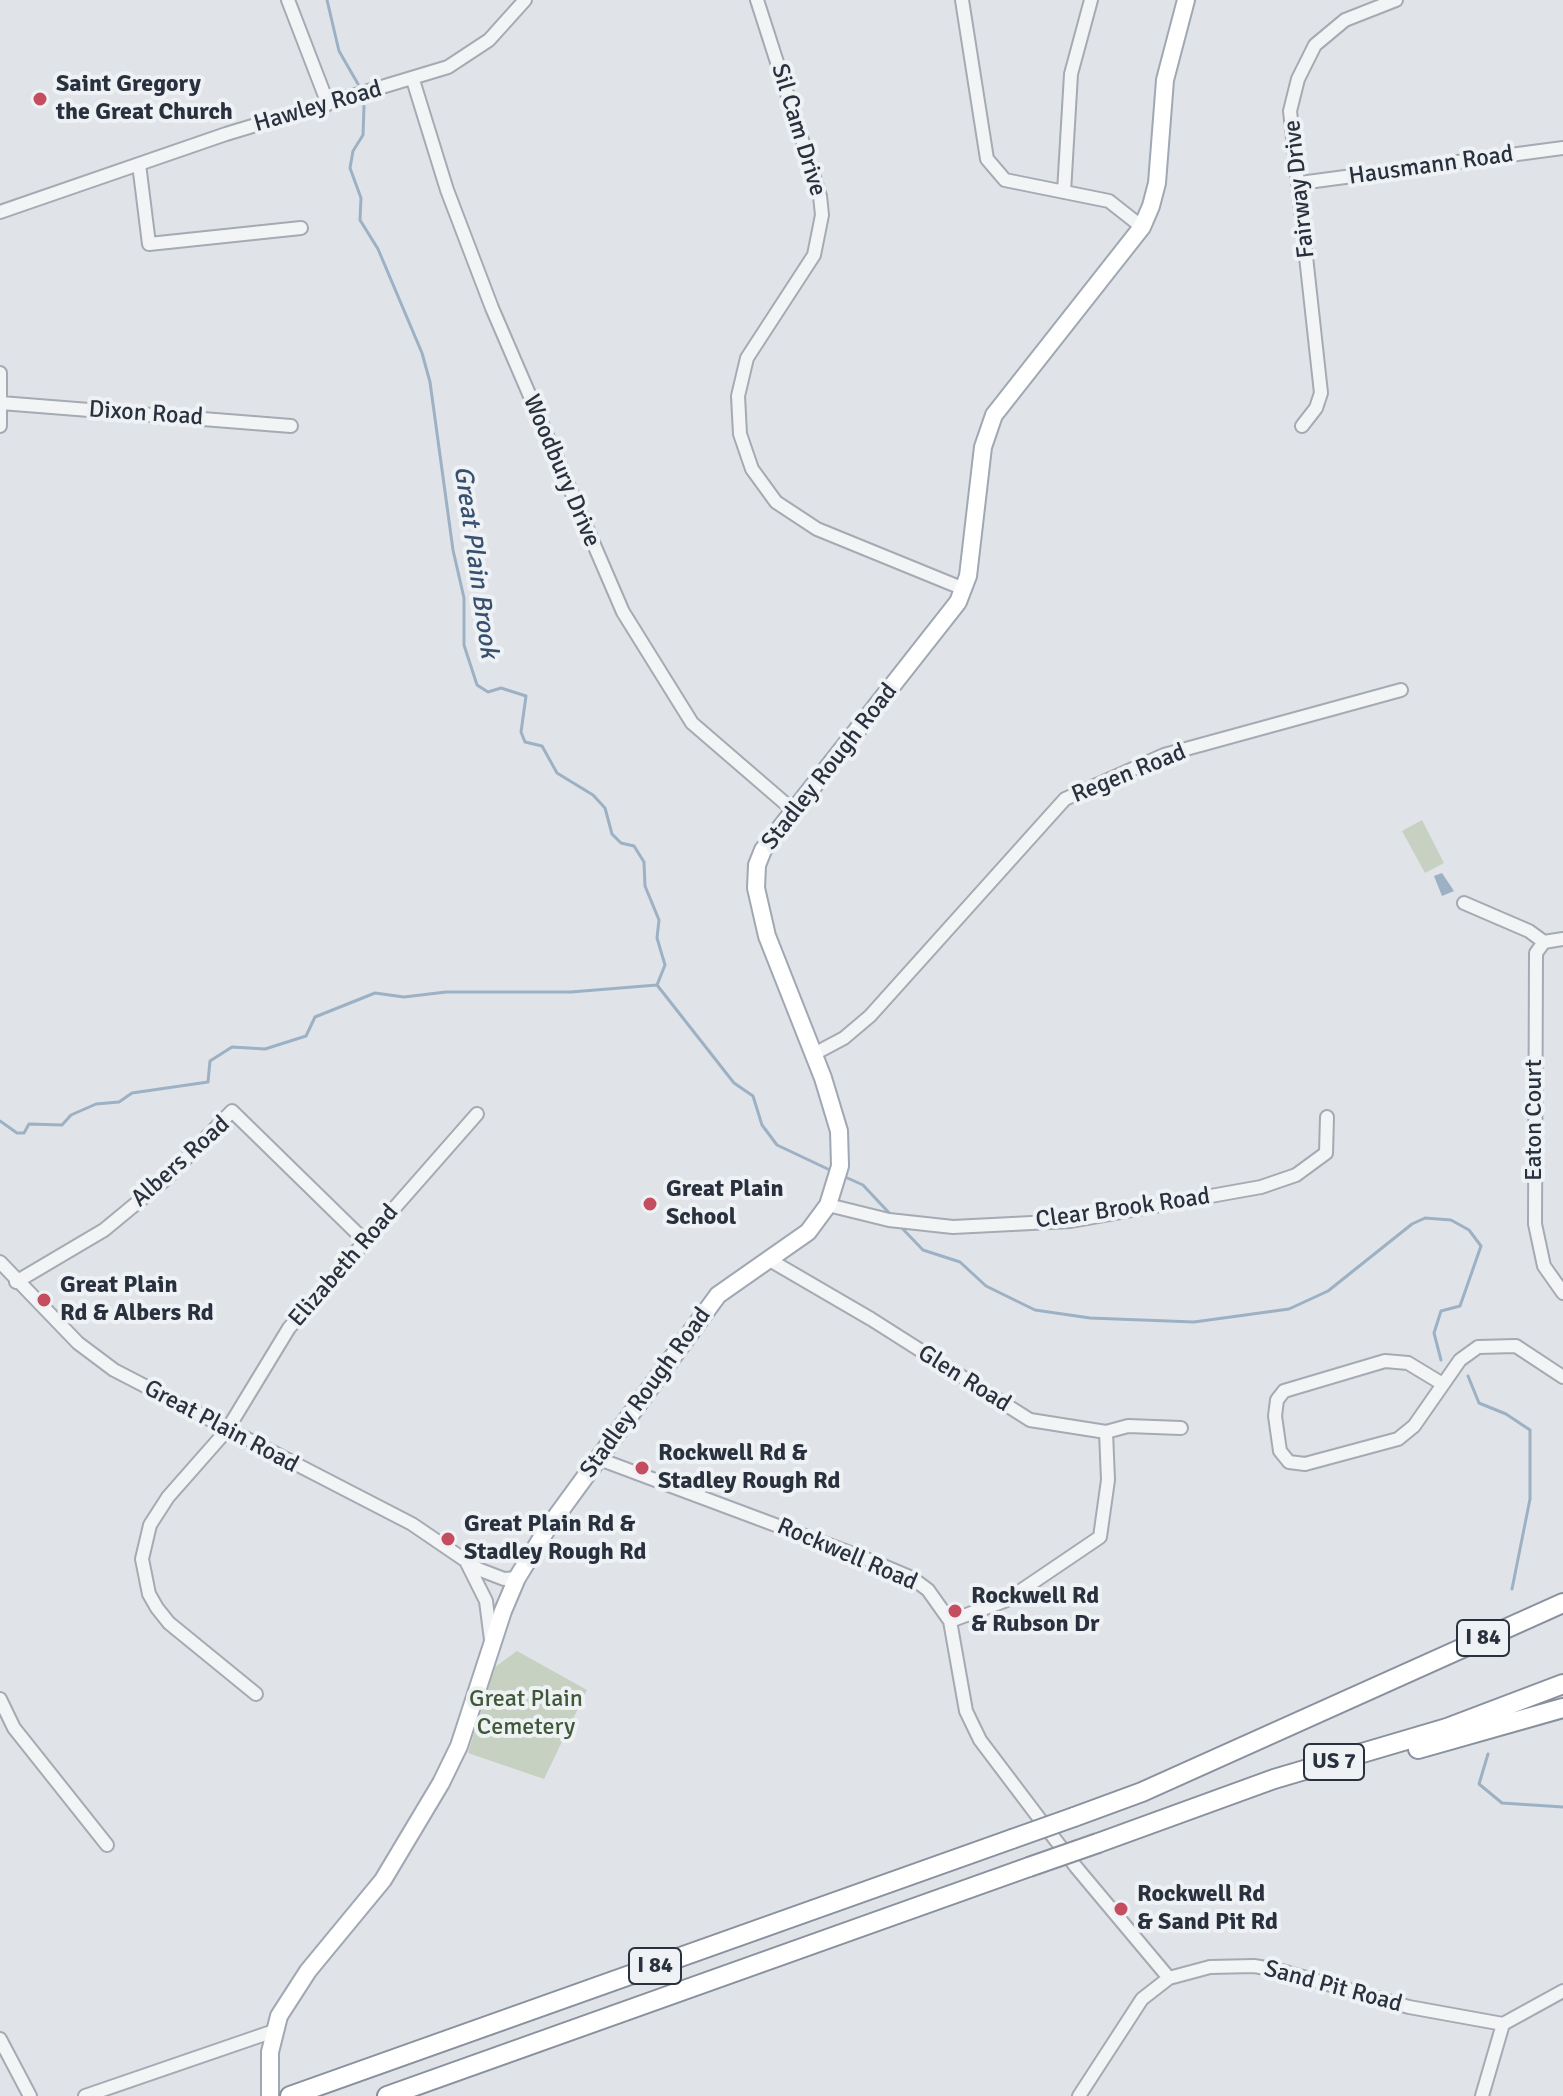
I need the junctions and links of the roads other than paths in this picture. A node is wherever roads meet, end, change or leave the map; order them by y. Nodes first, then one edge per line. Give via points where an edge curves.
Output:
1 (288, 0) edge
2 (525, 0) edge
3 (757, 0) edge
4 (962, 0) edge
5 (1091, 0) edge
6 (1186, 0) edge
7 (1396, 0) edge
8 (413, 80) junction
9 (328, 104) junction
10 (1563, 148) edge
11 (139, 164) junction
12 (1300, 183) junction
13 (1064, 192) junction
14 (0, 212) edge
15 (1142, 227) junction
16 (301, 228) dead end
17 (0, 373) edge
18 (1, 403) edge
19 (0, 426) edge
20 (291, 426) dead end
21 (1302, 426) dead end
22 (964, 589) junction
23 (1401, 690) dead end
24 (794, 811) junction
25 (1464, 903) dead end
26 (1563, 939) edge
27 (1544, 942) junction
28 (814, 1054) junction
29 (477, 1114) dead end
30 (1327, 1117) dead end
31 (828, 1205) junction
32 (364, 1240) junction
33 (768, 1259) junction
34 (0, 1262) edge
35 (16, 1282) junction
36 (1563, 1293) edge
37 (1563, 1377) edge
38 (1441, 1383) junction
39 (1181, 1428) dead end
40 (227, 1430) junction
41 (1106, 1432) junction
42 (599, 1459) junction
43 (465, 1560) junction
44 (517, 1578) junction
45 (1563, 1592) edge
46 (1563, 1603) edge
47 (950, 1621) junction
48 (491, 1640) junction
49 (1404, 1673) junction
50 (1563, 1684) edge
51 (256, 1694) dead end
52 (0, 1699) edge
53 (1563, 1708) edge
54 (1101, 1842) junction
55 (107, 1845) dead end
56 (1169, 1978) junction
57 (1563, 1991) edge
58 (1503, 2024) junction
59 (274, 2031) junction
60 (0, 2039) edge
61 (294, 2094) edge
62 (30, 2096) edge
63 (85, 2096) edge
64 (270, 2096) edge
65 (387, 2096) edge
66 (1079, 2096) edge
67 (1482, 2096) edge

1 - 9 street
2 - 8 street, Hawley Road via 473,53
3 - 22 street, Sil Cam Drive via 822,215 814,255 747,358 738,396 740,434 752,469 776,502 817,529
4 - 13 street via 987,159 1005,180
5 - 13 street via 1071,74
6 - 15 main road, Stadley Rough Road via 1165,80 1157,183
7 - 12 street, Fairway Drive via 1345,20 1315,45 1290,111
8 - 9 street, Hawley Road
8 - 24 street, Woodbury Drive via 492,308 623,612 692,723
9 - 11 street, Hawley Road
10 - 12 street, Hausmann Road
11 - 14 street, Hawley Road
11 - 16 street via 149,244
12 - 21 street, Fairway Drive via 1321,393
13 - 15 street via 1109,201
15 - 22 main road, Stadley Rough Road via 994,415 983,447
17 - 18 street
18 - 19 street
18 - 20 street, Dixon Road
22 - 24 main road, Stadley Rough Road
23 - 28 street, Regen Road via 1164,755 1065,799 870,1016
24 - 28 main road, Stadley Rough Road via 763,850 756,888 767,936
25 - 27 street
26 - 27 street
27 - 36 street, Eaton Court via 1536,953 1535,1224 1544,1266
28 - 31 main road, Stadley Rough Road via 833,1108 838,1173
29 - 32 street, Elizabeth Road
30 - 31 street, Clear Brook Road via 1326,1153 1296,1175 1261,1187 1071,1221 953,1227 889,1220
31 - 33 main road, Stadley Rough Road via 808,1232
32 - 35 street, Albers Road via 232,1111 167,1178 104,1230
32 - 40 street, Elizabeth Road via 289,1328
33 - 41 street, Glen Road via 1030,1420
33 - 42 main road, Stadley Rough Road via 718,1295
34 - 35 street, Great Plain Road
35 - 40 street, Great Plain Road via 97,1360
37 - 38 street via 1516,1346 1497,1344 1478,1347
38 - 38 street via 1408,1363 1385,1361 1284,1391 1275,1416 1280,1451 1289,1462 1305,1464 1398,1439 1414,1426
39 - 41 street, Glen Road via 1128,1426
40 - 43 street, Great Plain Road via 412,1524
40 - 51 street, Elizabeth Road via 157,1512 142,1559 149,1594 169,1623
41 - 47 street via 1108,1480 1100,1537 1007,1600
42 - 44 main road, Stadley Rough Road
42 - 47 street, Rockwell Road via 912,1578 937,1600
43 - 44 street, Great Plain Road via 504,1579
43 - 48 street, Great Plain Road via 486,1601
44 - 48 main road, Great Plain Road
45 - 49 highway
46 - 49 highway, I 84
47 - 56 street, Rockwell Road via 966,1711 980,1740
48 - 59 main road, Great Plain Road via 459,1746 441,1783 383,1880 291,1994
49 - 61 highway, I 84, bridge via 1142,1792
50 - 54 highway, US 7
52 - 55 street via 14,1728
53 - 54 highway, I 84
54 - 65 highway, I 84, bridge
56 - 58 street, Sand Pit Road via 1210,1967 1254,1966 1409,2007
56 - 66 street, Sand Pit Road via 1142,1999
57 - 58 street
58 - 67 street
59 - 63 street
59 - 64 main road, Great Plain Road
60 - 62 street

